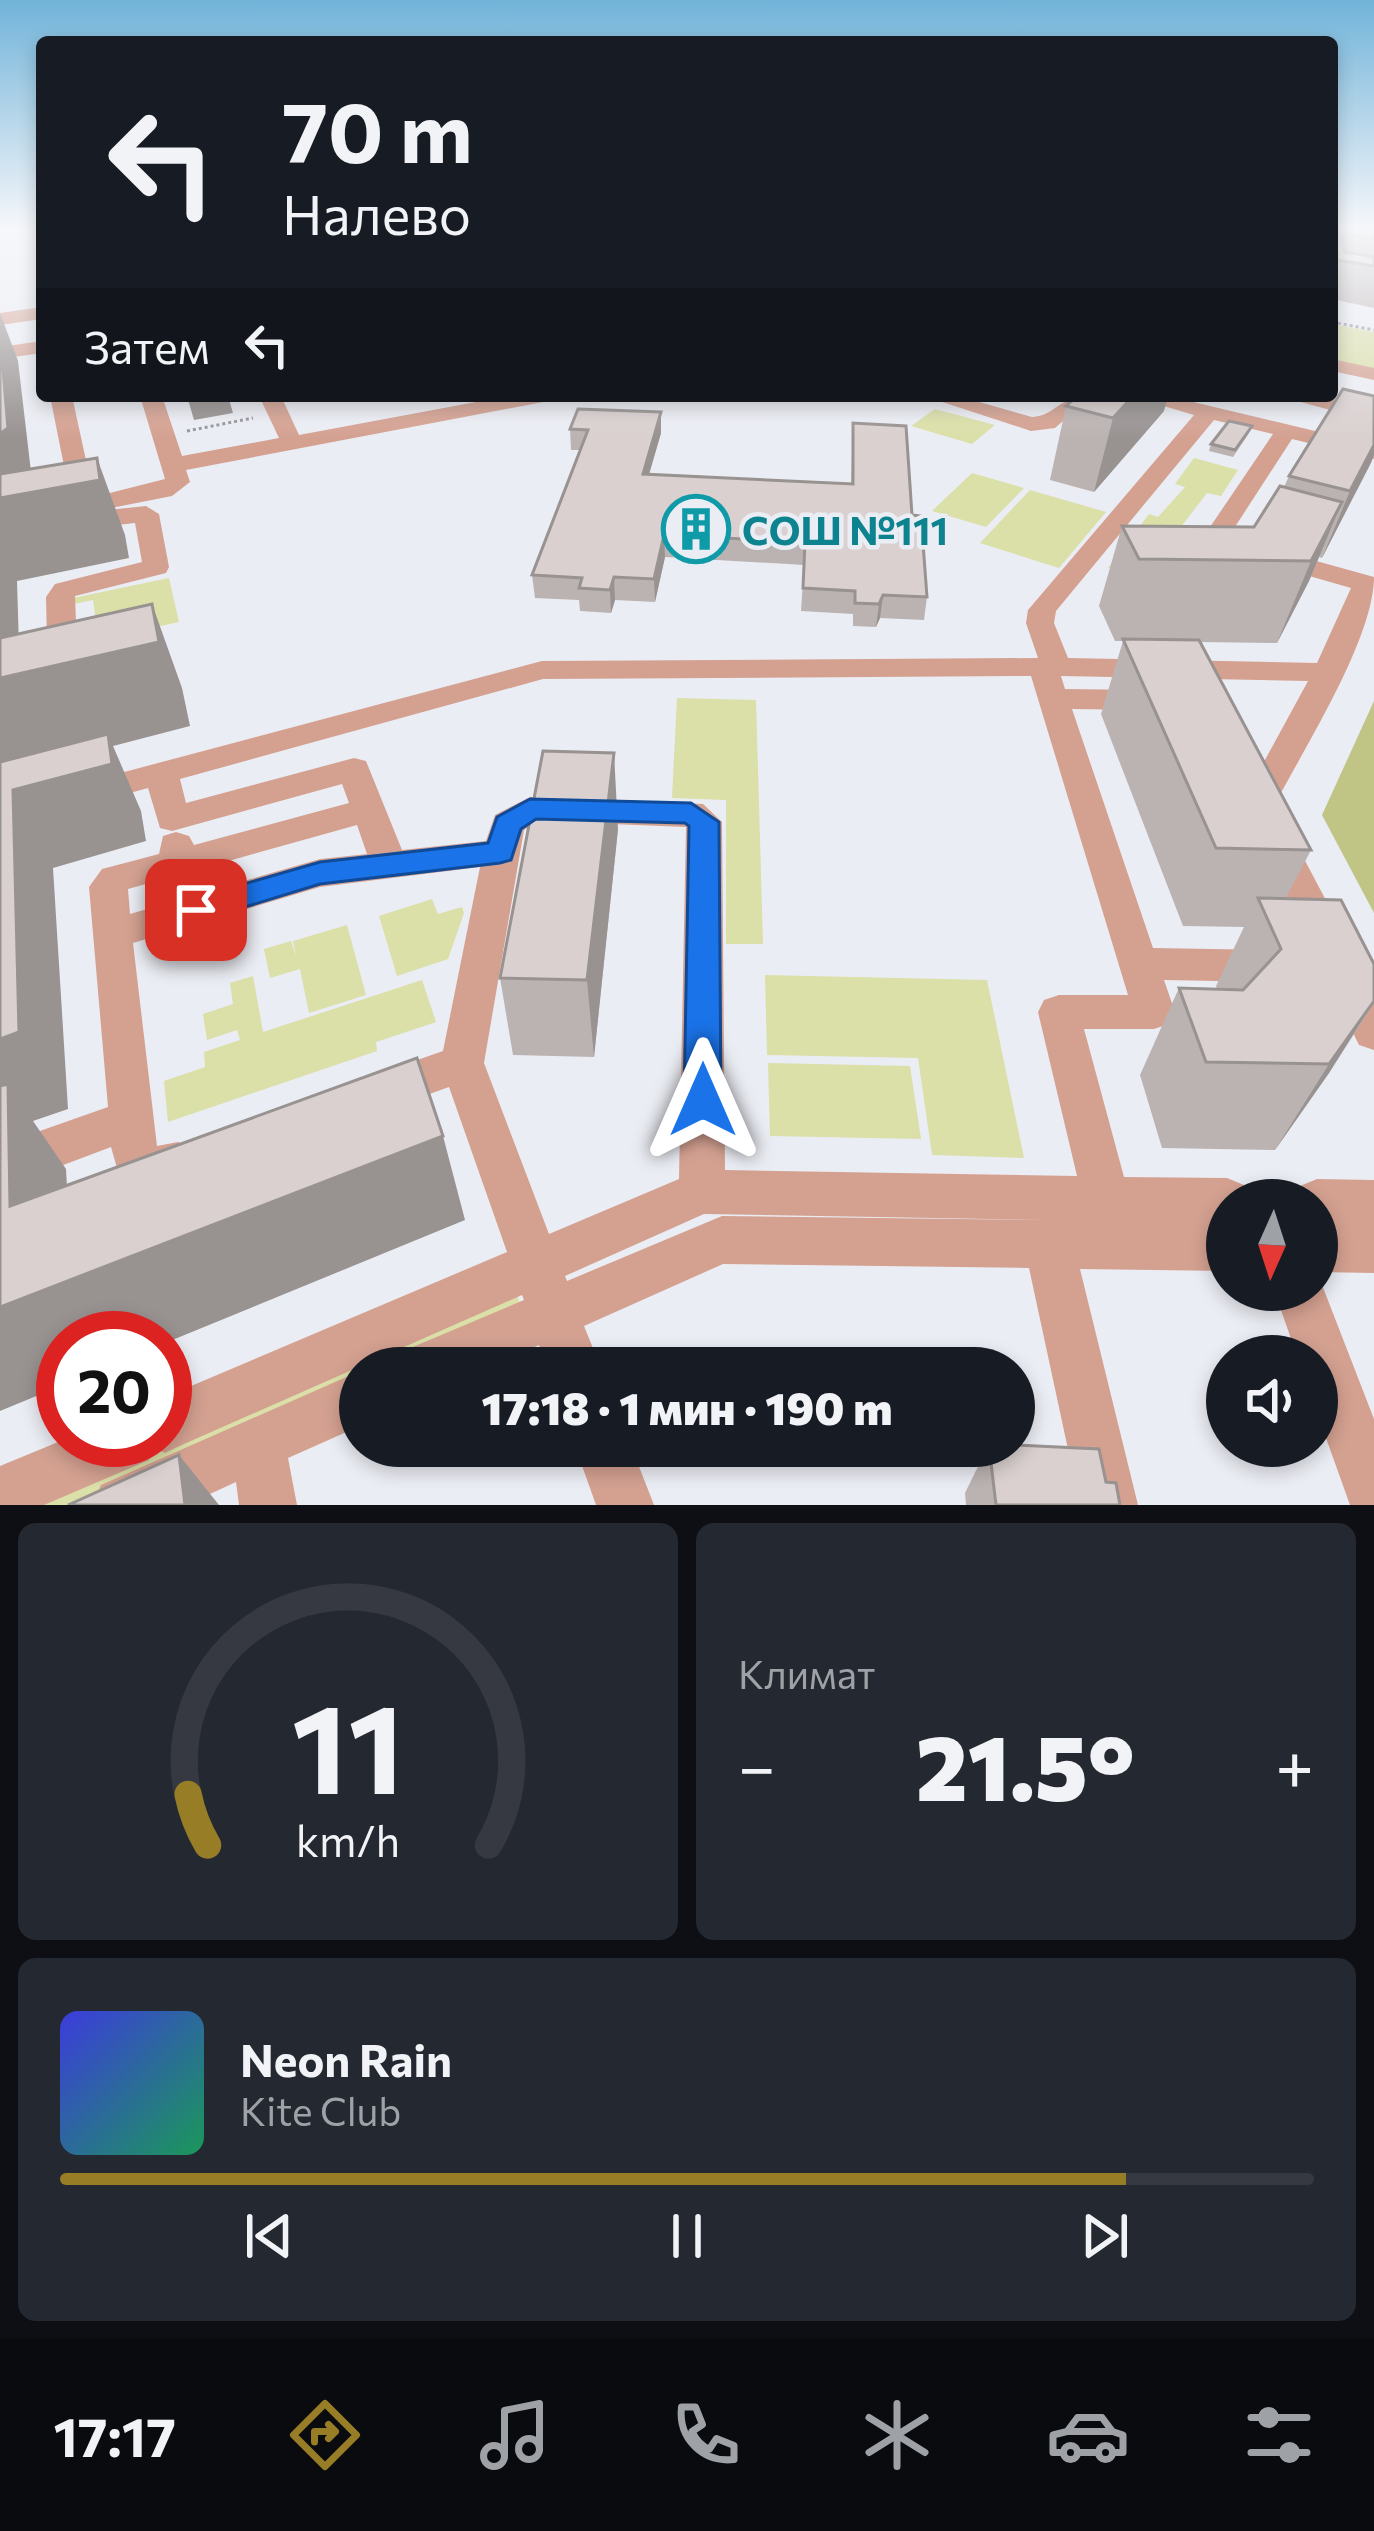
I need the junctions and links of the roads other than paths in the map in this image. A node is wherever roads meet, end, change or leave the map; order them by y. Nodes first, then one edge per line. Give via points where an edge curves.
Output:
1 (36, 314) edge
2 (0, 320) edge
3 (36, 348) edge
4 (0, 353) edge
5 (1338, 365) edge
6 (1374, 374) edge
7 (62, 402) edge
8 (153, 402) edge
9 (478, 402) edge
10 (956, 402) edge
11 (1073, 402) edge
12 (1166, 402) edge
13 (1317, 402) edge
14 (266, 405) edge
15 (1209, 412) junction
16 (1374, 415) edge
17 (1286, 430) junction
18 (292, 443) junction
19 (1374, 452) edge
20 (172, 465) junction
21 (84, 506) junction
22 (0, 522) edge
23 (0, 539) edge
24 (1213, 540) junction
25 (1322, 558) edge
26 (1371, 575) edge
27 (1064, 583) junction
28 (1107, 584) dead end
29 (1183, 584) edge
30 (0, 667) edge
31 (1328, 672) junction
32 (1051, 678) junction
33 (1206, 700) edge
34 (337, 726) junction
35 (1237, 762) edge
36 (354, 769) junction
37 (162, 773) junction
38 (1258, 804) junction
39 (367, 809) junction
40 (0, 817) edge
41 (172, 819) junction
42 (500, 852) junction
43 (179, 862) junction
44 (389, 865) junction
45 (113, 934) junction
46 (1140, 964) junction
47 (1340, 968) junction
48 (1374, 1032) edge
49 (462, 1064) junction
50 (355, 1101) edge
51 (132, 1119) junction
52 (226, 1147) edge
53 (0, 1167) edge
54 (702, 1192) junction
55 (1106, 1200) junction
56 (1206, 1201) edge
57 (1338, 1202) edge
58 (1374, 1203) edge
59 (1049, 1246) junction
60 (1206, 1247) edge
61 (1338, 1248) edge
62 (1374, 1249) edge
63 (544, 1289) junction
64 (1307, 1311) edge
65 (458, 1347) edge
66 (566, 1347) edge
67 (339, 1407) edge
68 (192, 1415) edge
69 (258, 1444) junction
70 (66, 1467) edge
71 (611, 1467) edge
72 (0, 1495) edge
73 (1374, 1495) edge
74 (121, 1505) edge
75 (268, 1505) edge
76 (625, 1505) edge
77 (1109, 1505) edge

1 - 2 street
3 - 4 street
5 - 6 street
7 - 21 street
8 - 20 street
9 - 18 street via 379,417
10 - 11 street via 1031,424 1047,423
12 - 15 street
13 - 16 street
14 - 18 street
15 - 17 street
15 - 27 street
17 - 19 street
17 - 24 street
18 - 20 street
20 - 21 street via 178,482 163,491
21 - 22 street
23 - 30 street via 140,512 148,516 157,563 65,590 62,648
24 - 26 street
24 - 29 street
25 - 26 street
26 - 31 street
27 - 28 street
27 - 32 street via 1039,616
31 - 32 street
31 - 38 street
32 - 33 street
32 - 34 street via 542,670
32 - 46 street
34 - 36 street
34 - 37 street
35 - 38 street
36 - 39 street
36 - 41 street
37 - 40 street
37 - 41 street
38 - 47 street
39 - 43 street
39 - 44 street
41 - 43 street
42 - 44 street
42 - 49 street
42 - 54 street via 507,824 530,809 691,813 704,822
43 - 45 street via 108,887
44 - 45 street via 320,873
45 - 51 street
46 - 47 street
46 - 55 street via 1154,1012 1059,1012
47 - 48 street
49 - 50 street
49 - 63 street
51 - 52 street via 136,1160 162,1170
51 - 53 street
54 - 55 street
54 - 63 street
55 - 56 street
57 - 58 street
59 - 60 street
59 - 63 street via 722,1240
59 - 77 street
61 - 62 street
63 - 65 street
63 - 66 street
63 - 68 street
64 - 73 street
67 - 69 street
69 - 74 street
69 - 75 street
70 - 72 street
71 - 76 street

